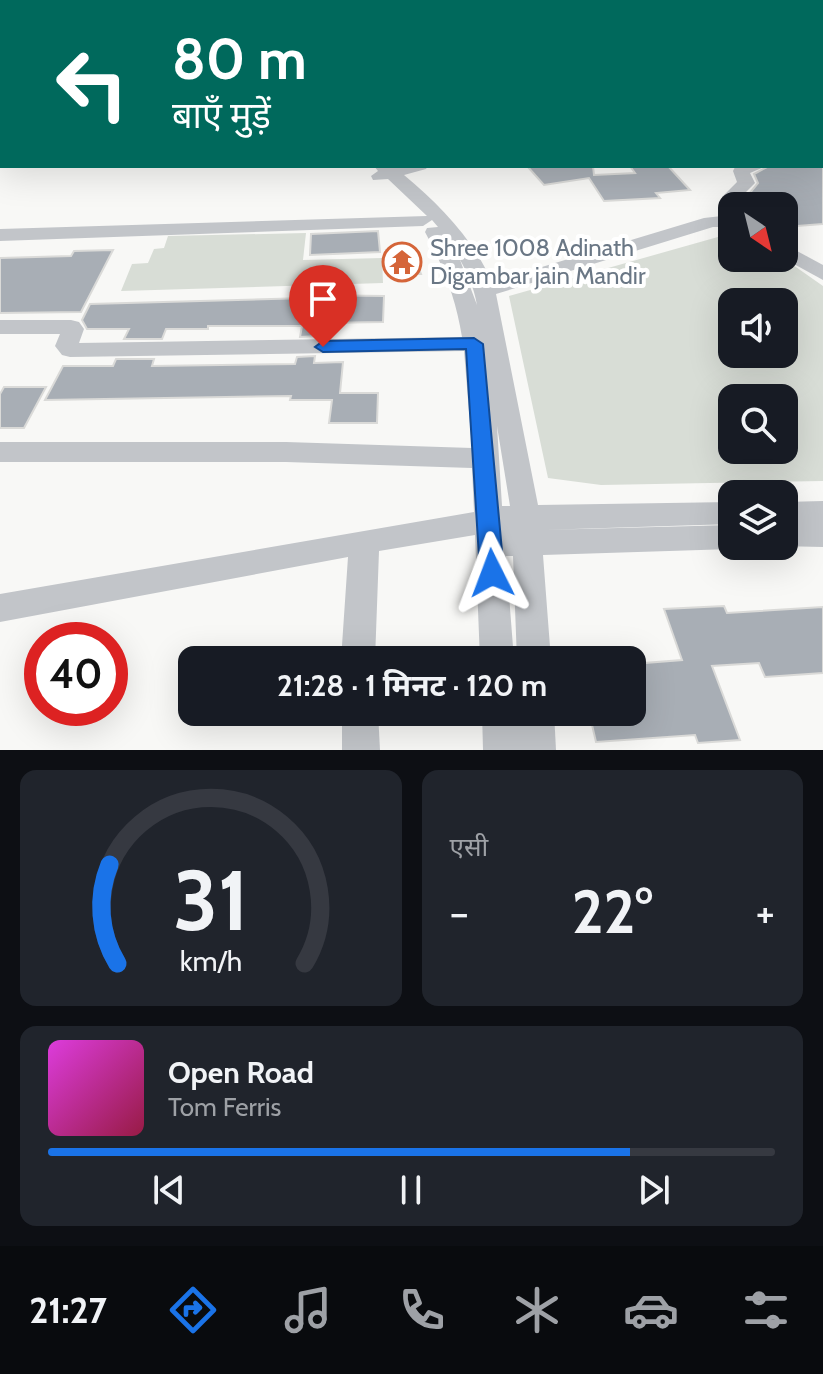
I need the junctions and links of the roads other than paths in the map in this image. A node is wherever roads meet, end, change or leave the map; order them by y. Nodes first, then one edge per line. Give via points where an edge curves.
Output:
1 (399, 168) edge
2 (751, 168) edge
3 (378, 170) edge
4 (734, 192) edge
5 (423, 220) junction
6 (718, 221) edge
7 (0, 235) edge
8 (798, 259) edge
9 (823, 274) edge
10 (485, 291) junction
11 (0, 327) edge
12 (474, 344) junction
13 (0, 452) edge
14 (486, 458) junction
15 (823, 512) edge
16 (798, 513) edge
17 (718, 514) edge
18 (527, 530) junction
19 (490, 531) junction
20 (823, 535) edge
21 (798, 536) edge
22 (718, 537) edge
23 (364, 544) junction
24 (0, 608) edge
25 (359, 646) edge
26 (496, 646) edge
27 (533, 646) edge
28 (360, 726) edge
29 (501, 726) edge
30 (536, 726) edge
31 (361, 750) edge
32 (502, 750) edge
33 (537, 750) edge

1 - 3 street
2 - 4 street via 741,171 746,183
3 - 5 street
3 - 10 street via 451,230
5 - 7 street
5 - 12 street via 456,267
6 - 10 street
8 - 9 street
10 - 18 street
11 - 12 street via 71,327 66,346 70,350
12 - 14 street
13 - 14 street
14 - 19 street
15 - 16 street
17 - 18 street
18 - 19 street
18 - 22 street
18 - 27 street
19 - 23 street via 466,526
19 - 26 street
20 - 21 street
23 - 24 street
23 - 25 street
28 - 31 street
29 - 32 street
30 - 33 street

